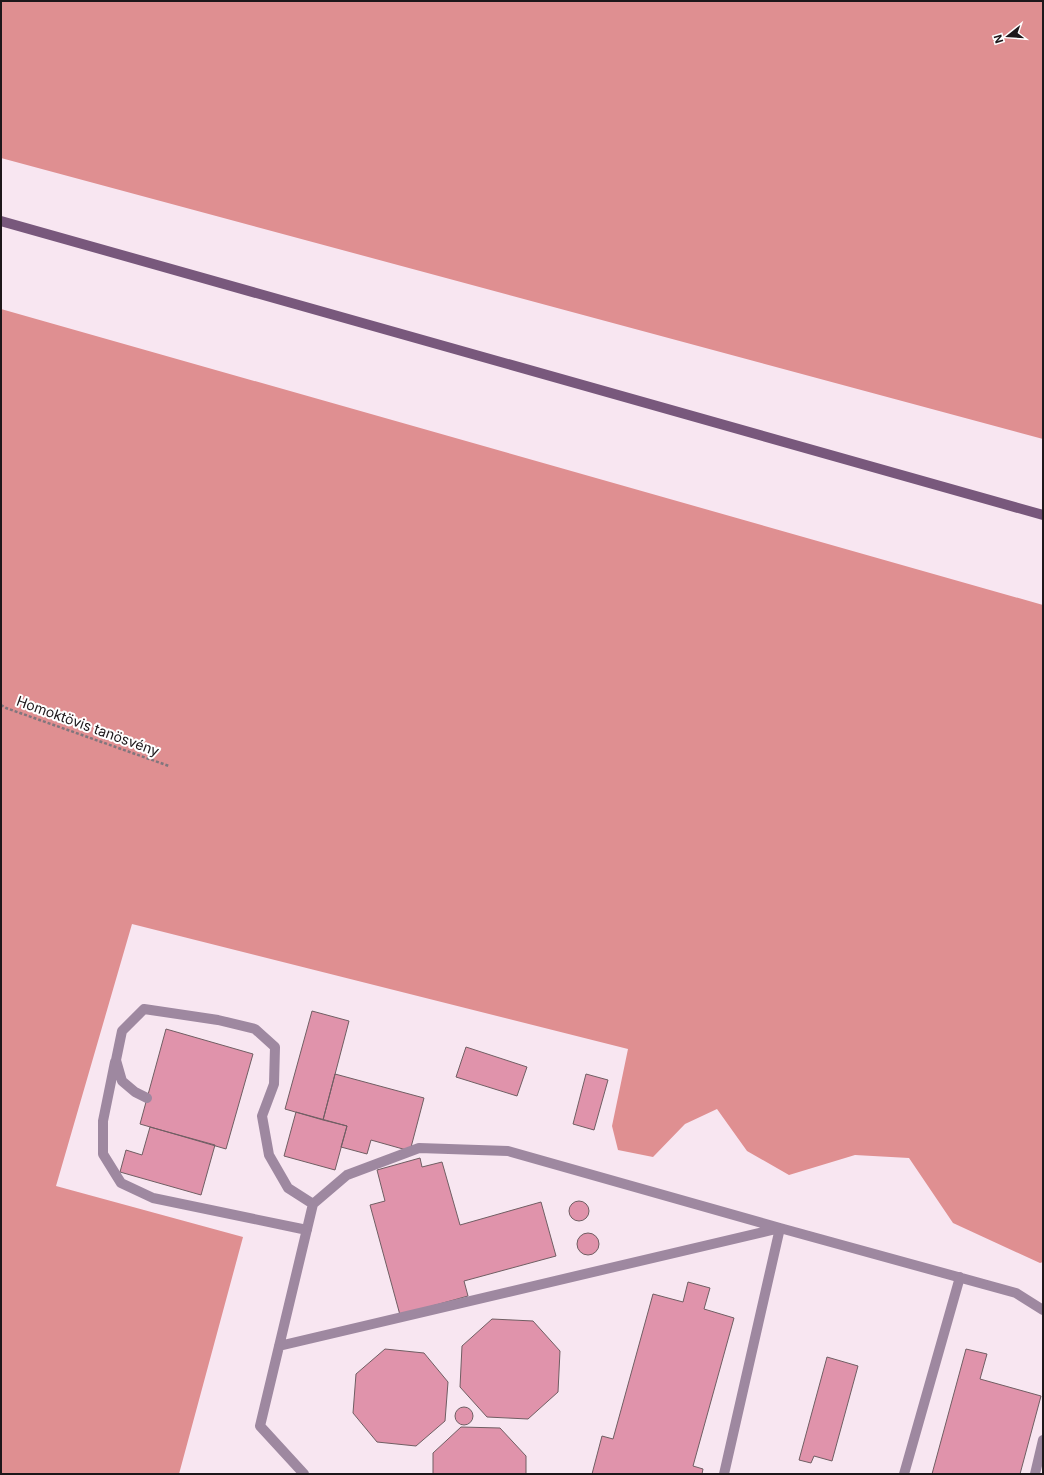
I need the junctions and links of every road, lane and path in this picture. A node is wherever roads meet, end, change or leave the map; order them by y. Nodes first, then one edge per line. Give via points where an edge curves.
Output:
1 (1, 221) edge
2 (1043, 515) edge
3 (1, 705) edge
4 (169, 766) dead end
5 (116, 1060) junction
6 (147, 1098) dead end
7 (313, 1204) junction
8 (780, 1228) junction
9 (307, 1230) junction
10 (960, 1277) junction
11 (1043, 1310) edge
12 (279, 1346) junction
13 (1043, 1440) edge
14 (304, 1474) edge
15 (724, 1474) edge
16 (904, 1474) edge
17 (1035, 1474) edge

1 - 2 main road
3 - 4 path, Homoktövis tanösvény
5 - 6 lane via 122,1081
5 - 7 lane via 122,1031 144,1009 218,1020 255,1030 276,1047 274,1084 262,1116 270,1155 288,1188
5 - 9 lane via 102,1121 103,1154 121,1183 153,1198
7 - 8 lane via 347,1175 419,1148 508,1151
7 - 9 lane
8 - 10 lane
8 - 12 lane
8 - 15 lane
9 - 12 lane
10 - 11 lane via 1016,1293
10 - 16 lane
12 - 14 lane via 260,1426
13 - 17 lane

